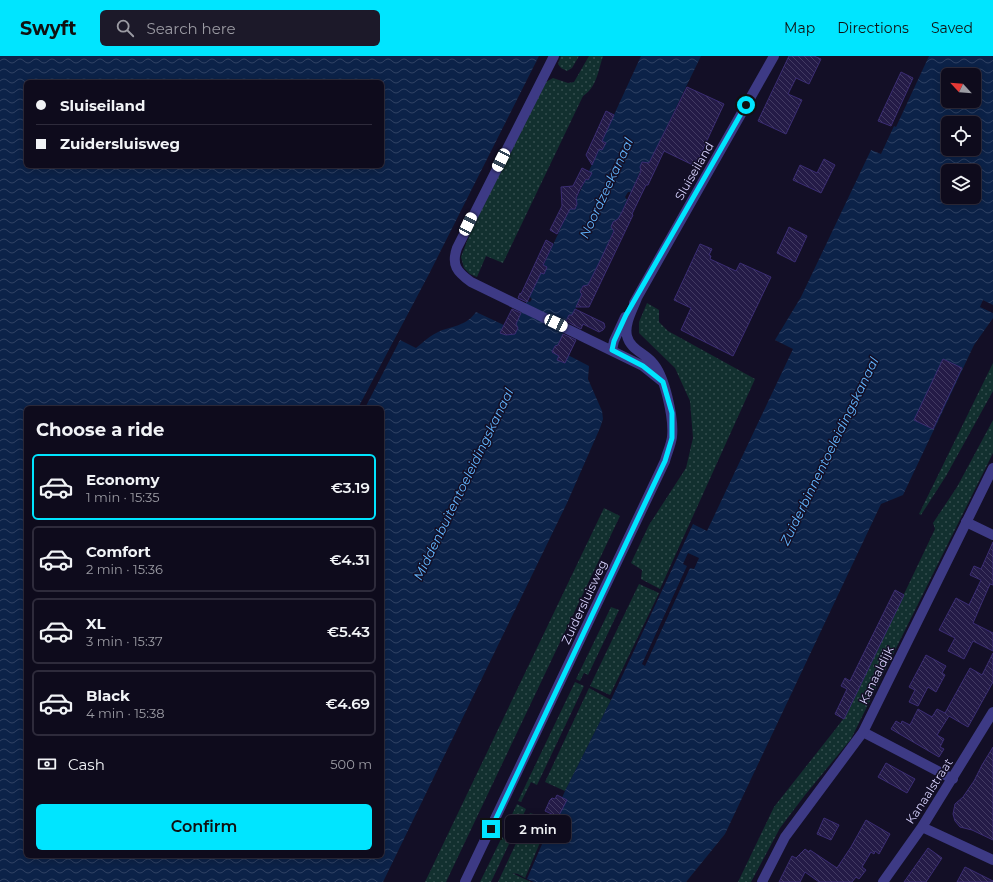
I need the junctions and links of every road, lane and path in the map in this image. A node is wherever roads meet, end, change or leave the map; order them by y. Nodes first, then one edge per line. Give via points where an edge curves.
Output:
1 (554, 56) edge
2 (774, 56) edge
3 (637, 298) junction
4 (629, 341) junction
5 (615, 352) junction
6 (663, 382) junction
7 (993, 468) edge
8 (966, 522) junction
9 (993, 535) edge
10 (993, 712) edge
11 (863, 732) junction
12 (953, 779) junction
13 (922, 827) junction
14 (993, 860) edge
15 (465, 882) edge
16 (762, 882) edge
17 (883, 882) edge

1 - 5 street via 474,212 454,256 454,263 459,273 471,282
2 - 3 street, Sluiseiland
3 - 4 street, Sluiseiland via 628,323
3 - 5 street, Sluiseiland via 614,341
4 - 5 street
4 - 6 street via 657,367
5 - 6 street via 643,366
6 - 15 street, Zuidersluisweg via 672,413 672,438 665,461
7 - 8 street, Kanaaldijk
8 - 9 street
8 - 11 street, Kanaaldijk
10 - 12 street, Kanaalstraat
11 - 12 street
11 - 16 street, Kanaaldijk via 785,837
12 - 13 street, Kanaalstraat
13 - 14 street
13 - 17 street, Kanaalstraat

